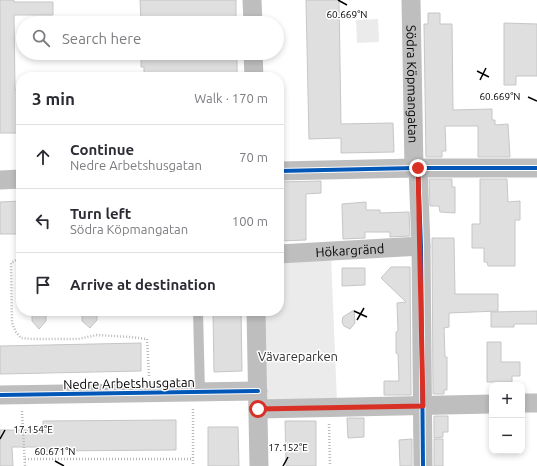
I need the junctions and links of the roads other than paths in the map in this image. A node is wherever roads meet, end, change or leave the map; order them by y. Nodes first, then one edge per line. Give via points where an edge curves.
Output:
1 (252, 0) edge
2 (411, 0) edge
3 (253, 16) edge
4 (253, 60) edge
5 (254, 72) edge
6 (416, 168) junction
7 (537, 168) edge
8 (284, 171) edge
9 (16, 179) edge
10 (0, 180) edge
11 (421, 246) junction
12 (284, 254) edge
13 (198, 316) edge
14 (256, 316) edge
15 (258, 391) junction
16 (197, 392) junction
17 (0, 395) edge
18 (525, 403) edge
19 (537, 403) edge
20 (489, 404) edge
21 (423, 406) junction
22 (258, 409) junction
23 (259, 466) edge
24 (423, 466) edge

1 - 3 street
2 - 6 street, Södra Köpmangatan
4 - 5 street
6 - 7 street
6 - 8 street
6 - 11 street, Södra Köpmangatan
9 - 10 street
11 - 12 street, Hökargränd
11 - 21 street, Södra Köpmangatan
13 - 16 lane
14 - 15 street
15 - 16 street, Nedre Arbetshusgatan
15 - 22 street
16 - 17 street, Nedre Arbetshusgatan
18 - 19 street
20 - 21 street
21 - 22 street
21 - 24 street, Södra Köpmangatan
22 - 23 street

